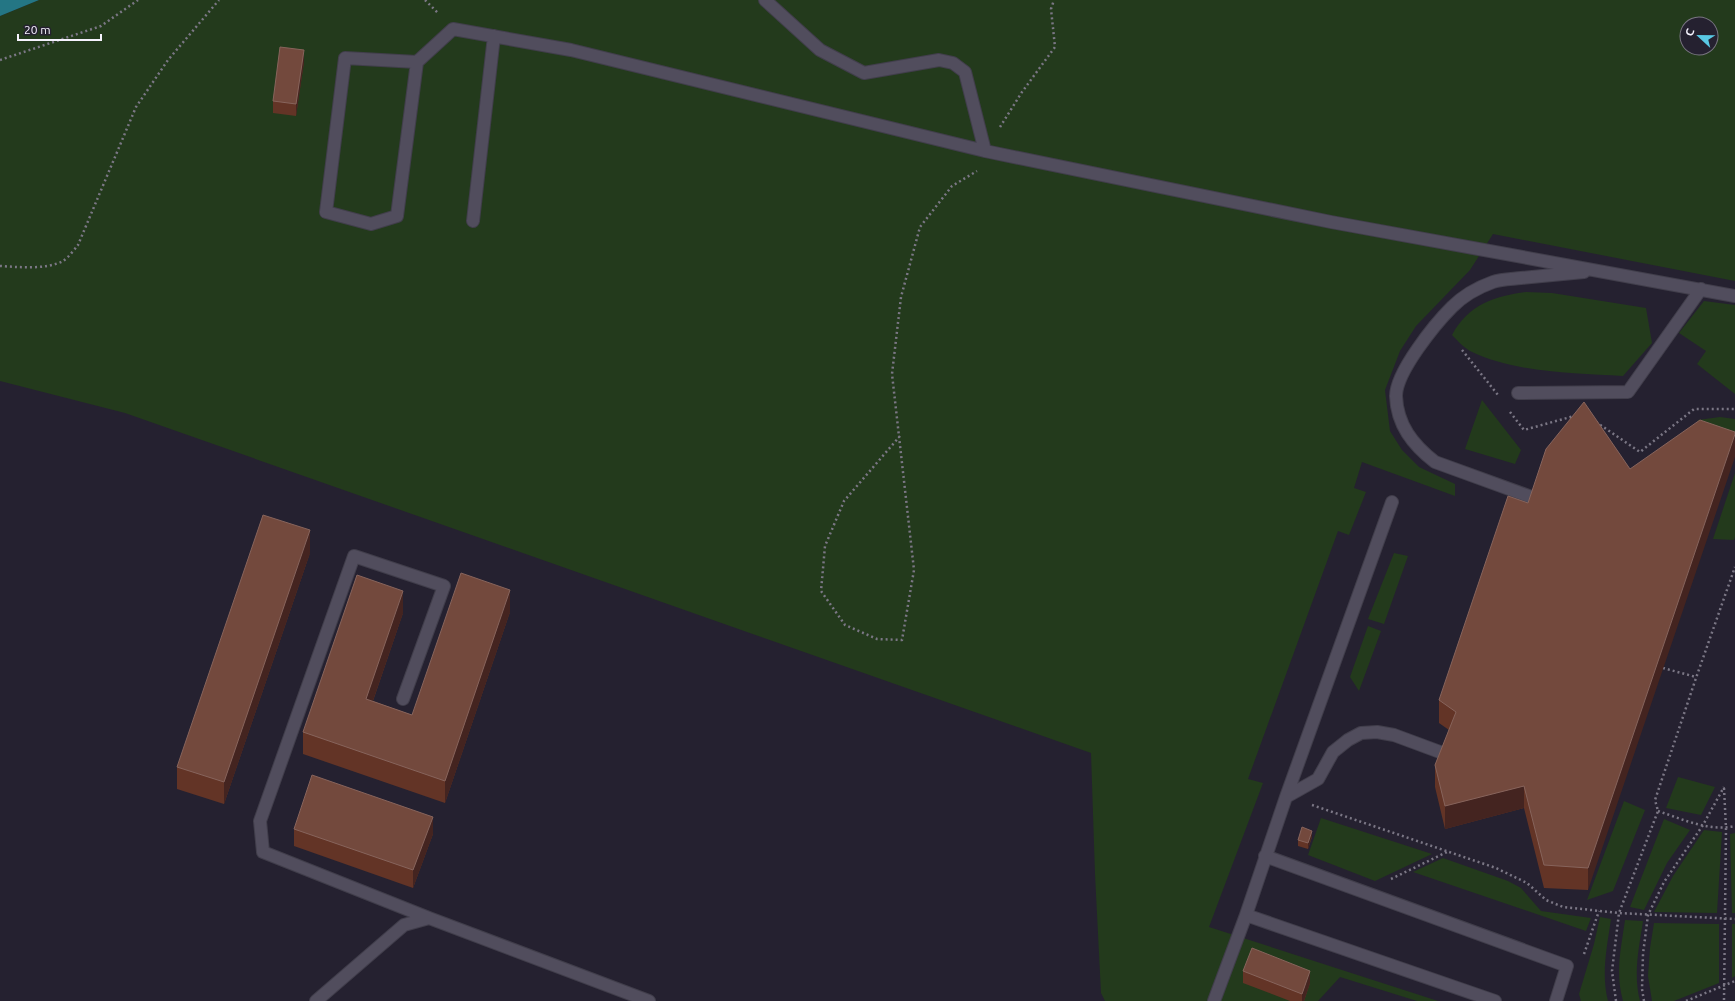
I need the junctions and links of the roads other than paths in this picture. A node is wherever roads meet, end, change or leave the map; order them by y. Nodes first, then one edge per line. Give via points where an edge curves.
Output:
1 (765, 0) edge
2 (494, 36) junction
3 (417, 62) junction
4 (985, 151) junction
5 (473, 221) dead end
6 (1599, 270) junction
7 (1700, 289) junction
8 (1735, 296) edge
9 (1518, 392) dead end
10 (1537, 499) edge
11 (1392, 502) dead end
12 (403, 699) dead end
13 (1448, 755) edge
14 (1286, 797) junction
15 (1265, 856) junction
16 (1246, 915) junction
17 (429, 918) junction
18 (316, 1001) edge
19 (648, 1001) edge
20 (1214, 1001) edge
21 (1495, 1001) edge
22 (1556, 1001) edge

1 - 4 lane via 820,50 864,73 939,60 953,63 964,72
2 - 3 lane via 453,29
2 - 4 lane via 578,52
2 - 5 lane
3 - 3 lane via 397,216 371,224 326,212 345,58
4 - 6 lane via 1331,222
6 - 7 lane
6 - 10 lane via 1495,281 1475,290 1453,306 1432,329 1402,374 1396,395 1400,421 1409,437 1435,462
7 - 8 lane
7 - 9 lane via 1628,392
11 - 14 lane
12 - 17 lane via 444,586 354,556 260,821 263,852
13 - 14 lane via 1394,735 1361,733 1333,752 1318,779
14 - 15 lane
15 - 16 lane
15 - 22 lane via 1567,966
16 - 20 lane
16 - 21 lane
17 - 18 lane via 404,925
17 - 19 lane

